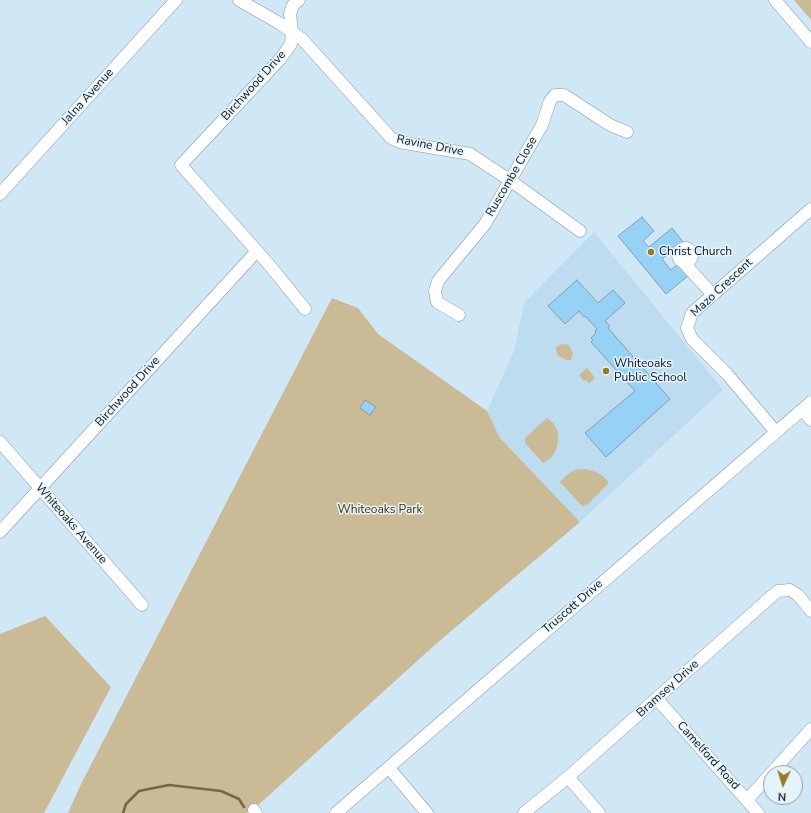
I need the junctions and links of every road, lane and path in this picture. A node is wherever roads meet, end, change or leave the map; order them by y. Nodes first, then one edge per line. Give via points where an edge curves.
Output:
1 (176, 0) edge
2 (239, 0) edge
3 (299, 0) edge
4 (778, 1) edge
5 (292, 31) junction
6 (811, 42) edge
7 (627, 132) dead end
8 (511, 181) junction
9 (0, 194) edge
10 (811, 209) edge
11 (580, 231) dead end
12 (256, 252) junction
13 (682, 262) dead end
14 (713, 295) junction
15 (305, 309) dead end
16 (459, 315) dead end
17 (807, 406) edge
18 (811, 420) edge
19 (775, 431) junction
20 (0, 442) edge
21 (40, 489) junction
22 (0, 532) edge
23 (142, 605) dead end
24 (811, 611) edge
25 (657, 699) junction
26 (811, 729) edge
27 (389, 768) junction
28 (568, 777) junction
29 (746, 800) junction
30 (336, 813) edge
31 (428, 813) edge
32 (524, 813) edge
33 (599, 813) edge
34 (758, 813) edge

1 - 9 street, Jalna Avenue
2 - 5 street, Ravine Drive
3 - 5 street, Birchwood Drive via 293,5 290,14
4 - 6 street
5 - 8 street, Ravine Drive via 391,138 399,142 470,154
5 - 12 street, Birchwood Drive via 291,44 281,58 181,165
7 - 8 street, Ruscombe Close via 610,125 564,95 555,95 550,101 542,125
8 - 11 street, Ravine Drive
8 - 16 street, Ruscombe Close via 485,224 438,281 435,291 437,302
10 - 14 street, Mazo Crescent
12 - 15 street, Birchwood Drive
12 - 21 street, Birchwood Drive
13 - 14 street
14 - 19 street, Mazo Crescent via 688,319 687,328 692,339
17 - 18 street
17 - 19 street, Truscott Drive
19 - 27 street, Truscott Drive
20 - 21 street, Whiteoaks Avenue
21 - 22 street, Birchwood Drive
21 - 23 street, Whiteoaks Avenue
24 - 25 street, Bramsey Drive via 798,595 790,590 778,591
25 - 28 street, Bramsey Drive
25 - 29 street, Camelford Road
26 - 29 street
27 - 30 street, Truscott Drive
27 - 31 street
28 - 32 street, Bramsey Drive
28 - 33 street
29 - 34 street, Camelford Road

